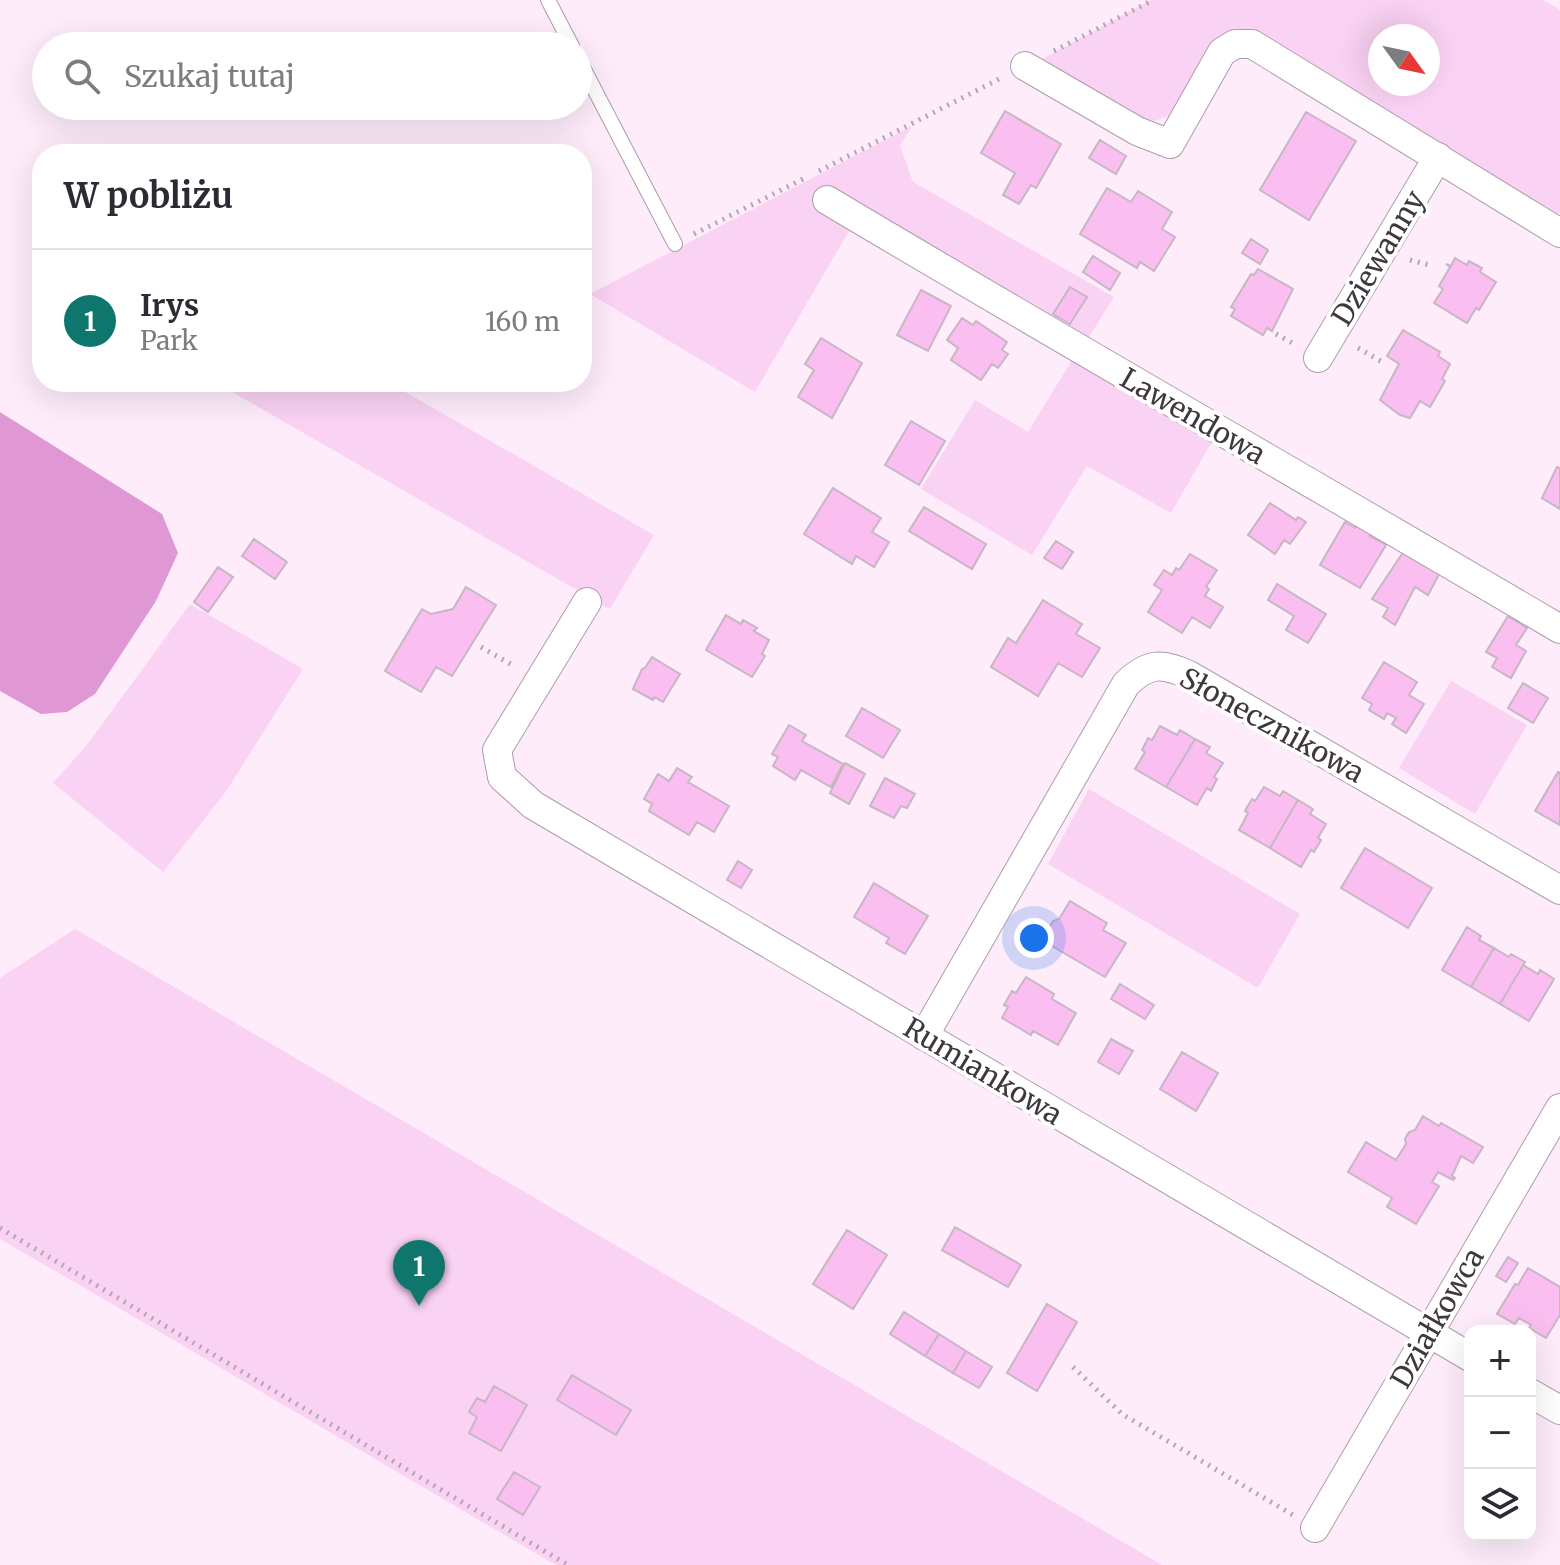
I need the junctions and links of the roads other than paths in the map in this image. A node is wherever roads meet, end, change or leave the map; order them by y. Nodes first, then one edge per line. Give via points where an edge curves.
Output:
1 (548, 0) edge
2 (565, 32) edge
3 (1025, 66) road end
4 (592, 85) edge
5 (1438, 157) junction
6 (827, 200) dead end
7 (1560, 233) edge
8 (675, 244) road end
9 (1318, 358) dead end
10 (587, 602) dead end
11 (1560, 629) edge
12 (1560, 890) edge
13 (924, 1036) junction
14 (1560, 1108) edge
15 (1429, 1333) junction
16 (1464, 1353) edge
17 (1536, 1396) edge
18 (1560, 1410) edge
19 (1315, 1528) road end

1 - 2 lane
3 - 5 street via 1137,131 1170,144 1222,52 1235,44 1252,44
4 - 8 lane
5 - 7 street
5 - 9 street, Dziewanny
6 - 11 street, Lawendowa
10 - 13 street, Rumiankowa via 497,750 502,777 533,805
12 - 13 street, Słonecznikowa via 1189,675 1149,667 1126,684
13 - 15 street, Rumiankowa
14 - 15 street, Działkowca
15 - 16 street, Rumiankowa
15 - 19 street, Działkowca
17 - 18 street

